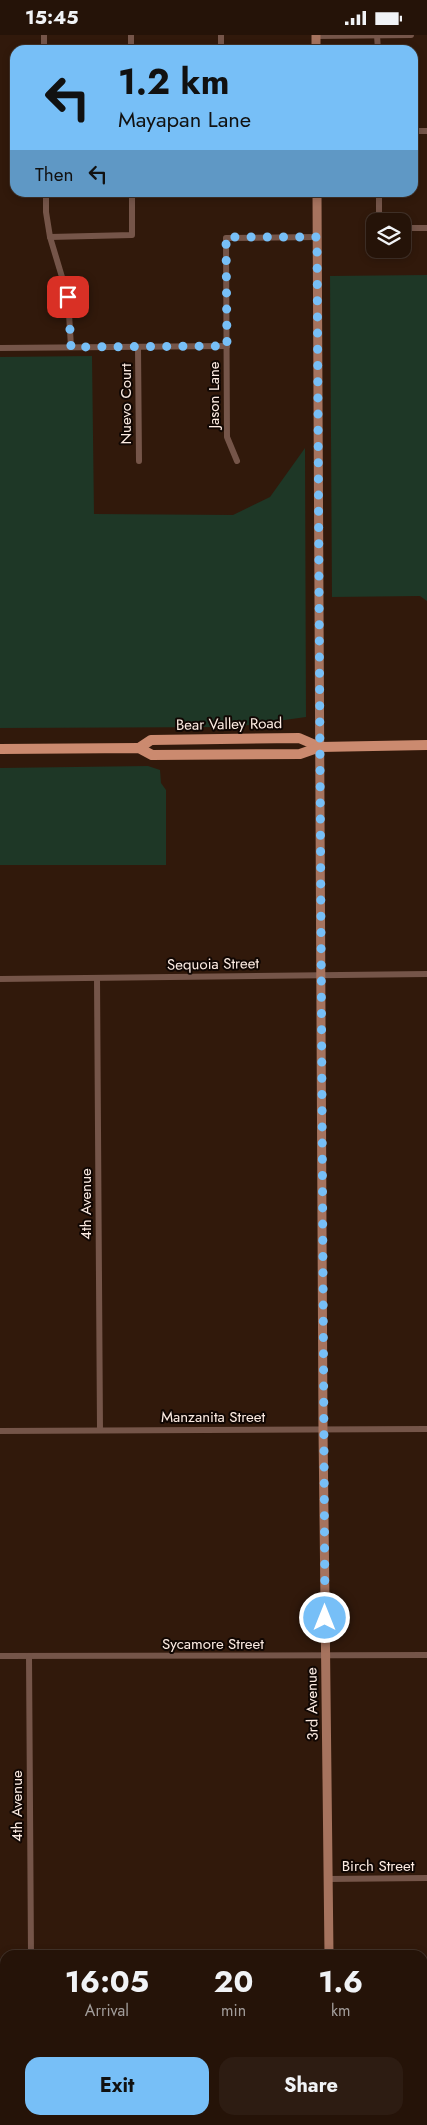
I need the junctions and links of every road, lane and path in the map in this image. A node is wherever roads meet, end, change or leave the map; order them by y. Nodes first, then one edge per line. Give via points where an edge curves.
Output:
1 (316, 35) edge
2 (378, 35) edge
3 (411, 35) edge
4 (46, 197) edge
5 (132, 197) edge
6 (317, 197) edge
7 (379, 197) edge
8 (379, 213) edge
9 (411, 228) edge
10 (427, 228) edge
11 (50, 237) junction
12 (317, 237) junction
13 (227, 346) junction
14 (71, 347) junction
15 (138, 347) junction
16 (0, 348) edge
17 (139, 461) dead end
18 (237, 461) dead end
19 (427, 745) edge
20 (320, 747) junction
21 (139, 748) junction
22 (0, 749) edge
23 (427, 974) edge
24 (322, 975) junction
25 (97, 978) junction
26 (0, 979) edge
27 (323, 1429) junction
28 (427, 1429) edge
29 (100, 1430) junction
30 (0, 1431) edge
31 (427, 1655) edge
32 (28, 1656) junction
33 (325, 1656) junction
34 (0, 1657) edge
35 (427, 1878) edge
36 (328, 1879) junction
37 (31, 1950) edge
38 (329, 1950) edge

1 - 2 street
2 - 3 street
4 - 11 street
5 - 11 street via 132,235
6 - 12 street, 3rd Avenue
7 - 8 street
9 - 10 street
11 - 14 street via 68,297
12 - 13 street, Jason Lane via 226,237
12 - 20 street, 3rd Avenue
13 - 15 street
13 - 18 street, Jason Lane via 227,437
14 - 15 street
14 - 16 street
15 - 17 street, Nuevo Court
19 - 20 main road, Bear Valley Road
20 - 21 main road, Bear Valley Road via 300,753 158,755
20 - 21 main road, Bear Valley Road via 299,738 151,740
20 - 24 street, 3rd Avenue
21 - 22 main road, Bear Valley Road
23 - 24 street, Sequoia Street
24 - 25 street, Sequoia Street
24 - 27 street, 3rd Avenue
25 - 26 street, Sequoia Street
25 - 29 street, 4th Avenue
27 - 28 street, Manzanita Street
27 - 29 street, Manzanita Street
27 - 33 street, 3rd Avenue
29 - 30 street, Manzanita Street
31 - 33 street, Sycamore Street
32 - 33 street, Sycamore Street
32 - 34 street, Sycamore Street
32 - 37 street, 4th Avenue
33 - 36 street, 3rd Avenue
35 - 36 street, Birch Street
36 - 38 street, 3rd Avenue

